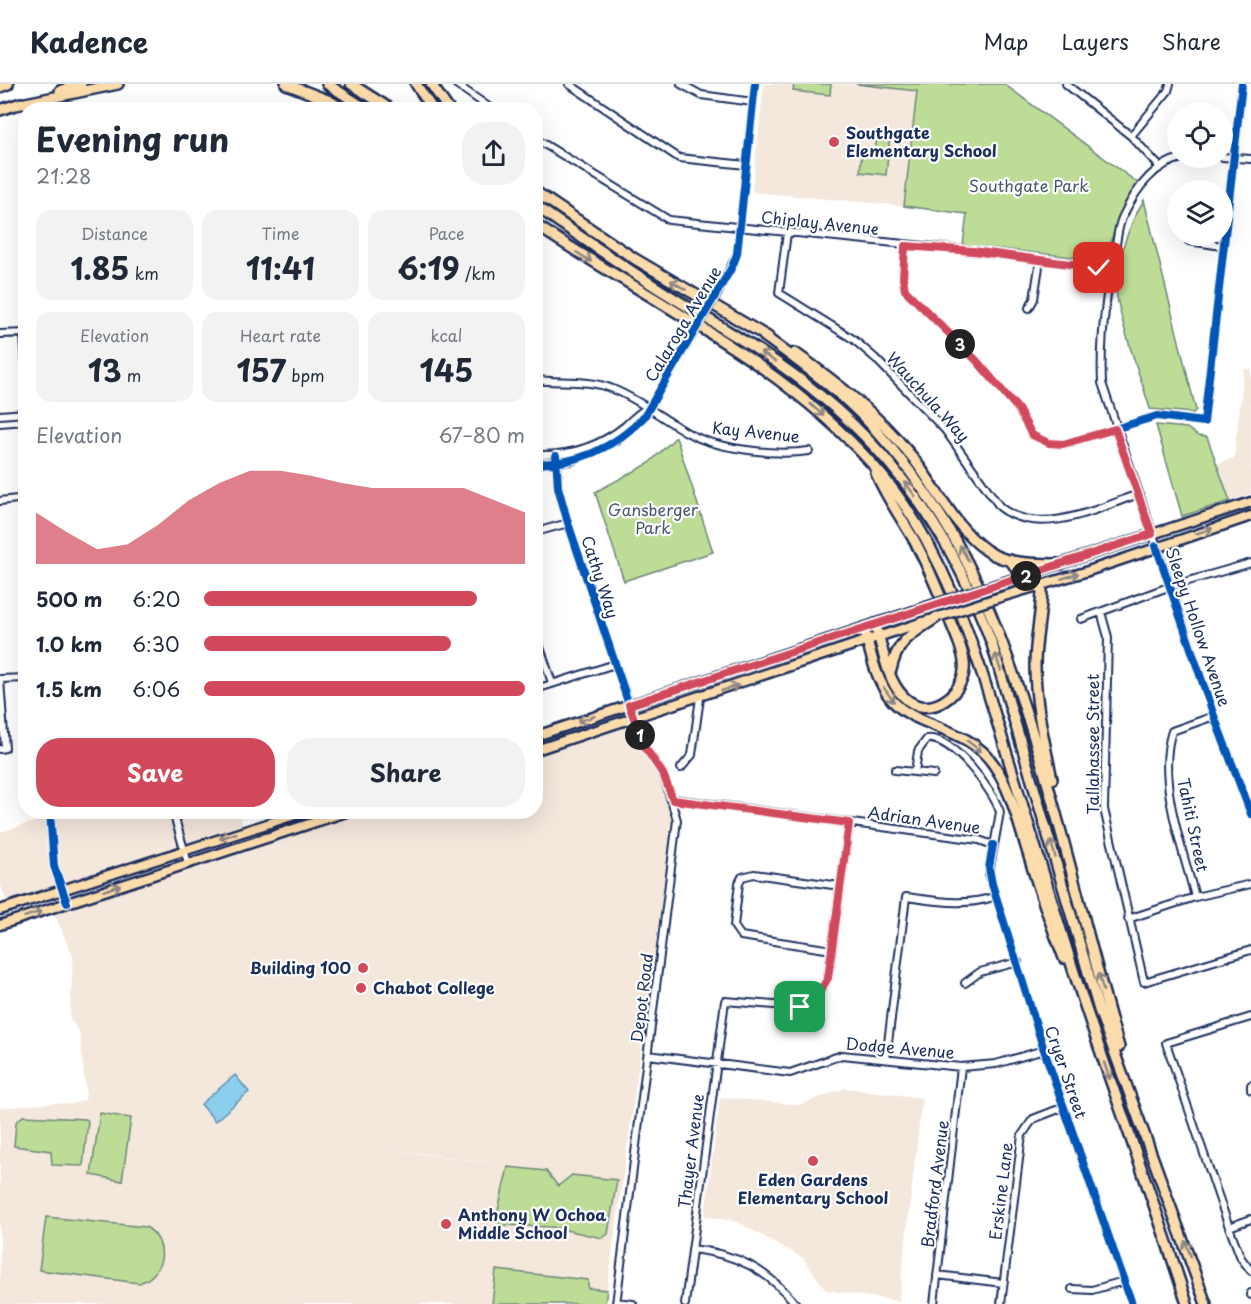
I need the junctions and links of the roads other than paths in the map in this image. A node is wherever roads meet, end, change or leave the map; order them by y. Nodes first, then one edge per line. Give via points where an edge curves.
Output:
1 (8, 84) edge
2 (81, 84) edge
3 (118, 84) edge
4 (286, 84) edge
5 (327, 84) edge
6 (351, 84) edge
7 (416, 84) edge
8 (431, 84) edge
9 (456, 84) edge
10 (569, 84) edge
11 (681, 84) edge
12 (755, 84) edge
13 (1066, 84) edge
14 (1170, 84) edge
15 (1242, 84) edge
16 (0, 87) edge
17 (25, 102) edge
18 (31, 102) edge
19 (327, 102) edge
20 (355, 102) edge
21 (379, 102) edge
22 (428, 102) edge
23 (443, 102) edge
24 (482, 102) edge
25 (753, 102) junction
26 (16, 105) edge
27 (0, 110) edge
28 (1131, 136) junction
29 (543, 143) edge
30 (1233, 157) joint
31 (1251, 159) edge
32 (1167, 163) edge
33 (746, 165) junction
34 (1159, 166) junction
35 (543, 197) edge
36 (543, 211) edge
37 (740, 228) junction
38 (543, 229) edge
39 (787, 233) junction
40 (905, 246) junction
41 (1222, 246) edge
42 (1040, 260) junction
43 (1111, 269) junction
44 (1029, 308) dead end
45 (18, 333) edge
46 (0, 334) edge
47 (764, 336) junction
48 (543, 380) edge
49 (648, 407) junction
50 (18, 414) edge
51 (0, 415) edge
52 (18, 422) edge
53 (0, 423) edge
54 (1115, 429) junction
55 (809, 451) dead end
56 (543, 455) edge
57 (556, 456) junction
58 (543, 464) edge
59 (557, 464) junction
60 (873, 465) junction
61 (1138, 494) junction
62 (18, 499) edge
63 (0, 501) edge
64 (1251, 502) edge
65 (1251, 516) edge
66 (568, 523) junction
67 (543, 530) edge
68 (1152, 534) junction
69 (1156, 546) junction
70 (1010, 560) junction
71 (1251, 563) edge
72 (1061, 564) junction
73 (1023, 577) junction
74 (1039, 586) junction
75 (1171, 586) junction
76 (1101, 612) junction
77 (939, 617) junction
78 (1081, 619) dead end
79 (876, 624) junction
80 (864, 628) junction
81 (880, 638) junction
82 (867, 642) junction
83 (543, 656) edge
84 (615, 664) junction
85 (890, 672) junction
86 (18, 678) edge
87 (0, 679) edge
88 (552, 683) junction
89 (543, 686) edge
90 (700, 698) junction
91 (629, 705) junction
92 (1214, 716) junction
93 (634, 717) junction
94 (543, 734) edge
95 (2, 748) edge
96 (543, 748) edge
97 (681, 768) dead end
98 (895, 770) dead end
99 (915, 772) junction
100 (934, 774) dead end
101 (673, 800) junction
102 (1251, 814) edge
103 (50, 819) edge
104 (175, 819) edge
105 (282, 819) edge
106 (324, 819) edge
107 (849, 823) junction
108 (1061, 825) junction
109 (993, 845) junction
110 (184, 850) junction
111 (188, 863) junction
112 (1251, 884) edge
113 (840, 886) junction
114 (62, 890) junction
115 (996, 896) junction
116 (1196, 897) junction
117 (67, 903) junction
118 (0, 910) edge
119 (1128, 919) junction
120 (0, 925) edge
121 (832, 950) junction
122 (1251, 950) edge
123 (1018, 962) junction
124 (965, 983) dead end
125 (1088, 1016) junction
126 (1251, 1017) edge
127 (1044, 1050) junction
128 (648, 1055) junction
129 (886, 1059) junction
130 (716, 1065) junction
131 (961, 1066) junction
132 (1251, 1085) edge
133 (1251, 1090) edge
134 (1064, 1107) junction
135 (1140, 1119) junction
136 (1251, 1219) edge
137 (1229, 1227) junction
138 (692, 1249) junction
139 (1251, 1271) edge
140 (937, 1275) junction
141 (1124, 1281) junction
142 (1003, 1283) junction
143 (1072, 1289) dead end
144 (616, 1303) edge
145 (633, 1304) edge
146 (685, 1304) edge
147 (796, 1304) edge
148 (934, 1304) edge
149 (1001, 1304) edge
150 (1132, 1304) edge
151 (1186, 1304) edge
152 (1206, 1304) edge

1 - 16 highway
2 - 17 highway
3 - 18 highway
4 - 19 highway
5 - 20 highway
6 - 21 highway
7 - 22 highway
8 - 23 highway
9 - 24 street
10 - 33 street via 679,158
11 - 25 street via 701,95
12 - 25 street, Calaroga Avenue
13 - 28 street
14 - 28 street
15 - 30 street
25 - 33 street, Calaroga Avenue
26 - 27 highway
28 - 34 street
29 - 37 street, Chiplay Avenue via 660,217
30 - 31 street
32 - 34 street, Sleepy Hollow Avenue
33 - 37 street, Calaroga Avenue
34 - 43 street, Sleepy Hollow Avenue via 1138,190 1122,219
47 -> 35 highway via 635,260
135 -> 36 highway via 1099,1010 992,644 967,583 928,515 871,443 803,381
37 - 39 street, Chiplay Avenue
37 - 49 street, Calaroga Avenue, bridge via 732,267
38 -> 60 highway via 771,374 817,410
39 - 40 street, Chiplay Avenue
39 - 61 street, Wauchula Way via 779,292 853,339 875,358 945,430 999,507 1018,519 1054,521
40 - 42 street, Chiplay Avenue
40 - 54 street via 905,290 990,376 1018,409 1032,435 1057,445
41 - 54 street via 1204,422 1157,416
42 - 43 street, Chiplay Avenue
42 - 44 street
43 - 54 street, Sleepy Hollow Avenue via 1100,357 1102,383
45 - 46 street
47 - 70 highway via 825,374 885,426 933,483 974,541
108 -> 47 highway via 996,622 945,520 915,476 871,424
48 - 49 street, Kay Avenue via 600,384
49 - 55 street, Kay Avenue via 688,433 718,445
49 - 57 street, Calaroga Avenue via 589,447
49 - 59 street, Calaroga Avenue via 644,417 617,441 591,455
50 - 51 street
52 - 53 street
54 - 61 street, Sleepy Hollow Avenue
56 - 57 street, Calaroga Avenue
57 - 59 street, Cathy Way
58 - 59 street, Calaroga Avenue
59 - 66 street, Cathy Way via 558,487
60 - 85 highway via 884,494 938,587 964,660 959,688 950,698 936,704 908,701
60 - 125 highway via 928,541 971,636
61 - 68 street, Sleepy Hollow Avenue
62 - 63 street
64 - 68 main road
69 -> 65 main road
66 - 67 street
66 - 84 street, Cathy Way
68 - 69 street, Sleepy Hollow Avenue
68 - 72 main road
74 -> 69 main road
69 - 75 street, Sleepy Hollow Avenue
70 - 72 highway
70 - 73 highway
71 - 75 street
72 - 73 main road
73 - 74 highway
73 - 79 main road, bridge
74 - 77 main road, bridge
74 - 108 highway via 1042,602 1035,664 1038,713
75 - 76 street
75 - 92 street, Sleepy Hollow Avenue
76 - 78 street
76 - 119 street, Tallahassee Street via 1108,637 1104,809
77 - 81 main road
77 - 85 highway via 898,646
79 - 80 main road
79 - 81 highway
80 - 82 highway
80 - 91 main road
81 - 82 main road
81 - 85 highway
90 -> 82 main road
82 -> 125 highway via 893,702 974,744 994,765 1017,817 1047,917
83 - 88 street
84 - 88 street
84 - 91 street, Cathy Way
86 - 87 street
87 - 95 street
88 - 89 street
90 - 93 main road
90 - 97 street via 692,755
91 - 93 street, Depot Road
91 -> 94 main road
92 - 102 street, Sleepy Hollow Avenue
92 - 116 street, Tahiti Street via 1172,731 1169,740 1168,787
93 - 96 main road
93 - 101 street, Depot Road via 644,746 663,774
98 - 99 street
99 - 100 street
99 - 109 street, Cryer Street via 918,751 927,740 938,741 955,752 976,773 998,805
101 - 107 street, Adrian Avenue
101 - 128 street, Depot Road via 677,820 675,846
103 - 114 street via 52,857
104 - 110 street
105 -> 110 main road
106 - 111 main road
107 - 109 street, Adrian Avenue
107 - 113 street
135 -> 108 highway
109 - 115 street, Cryer Street via 989,868
110 - 111 street
110 - 114 main road
117 -> 111 main road
112 - 116 street
113 - 121 street
113 - 121 street via 754,874 742,877 735,926 741,936
114 - 117 street
114 - 118 main road
115 - 123 street, Cryer Street
115 - 129 street via 957,903 906,897
116 - 119 street
120 -> 117 main road
119 - 122 street, Tallahassee Street via 1144,982
121 - 130 street, Thayer Avenue via 828,978 807,1004 786,1008 725,1001
123 - 124 street via 980,972
123 - 127 street, Cryer Street
125 -> 151 highway
126 - 137 street via 1166,1043
127 - 131 street, Dodge Avenue via 996,1064
127 - 134 street, Cryer Street
128 - 130 street, Dodge Avenue
128 - 144 street, Depot Road
129 - 130 street, Dodge Avenue via 842,1055 790,1073
129 - 131 street, Dodge Avenue
130 - 138 street, Thayer Avenue
131 - 140 street, Bradford Avenue
132 - 133 street
134 - 141 street, Cryer Street
134 - 142 street, Erskine Lane via 1033,1119 1022,1135
152 -> 135 highway
136 - 137 street
137 - 139 street via 1241,1258
138 - 146 street, Thayer Avenue
138 - 147 street via 733,1256 772,1279
140 - 142 street
140 - 148 street, Bradford Avenue
141 - 143 street via 1092,1290
141 - 150 street, Cryer Street
142 - 149 street, Erskine Lane
144 - 145 street

